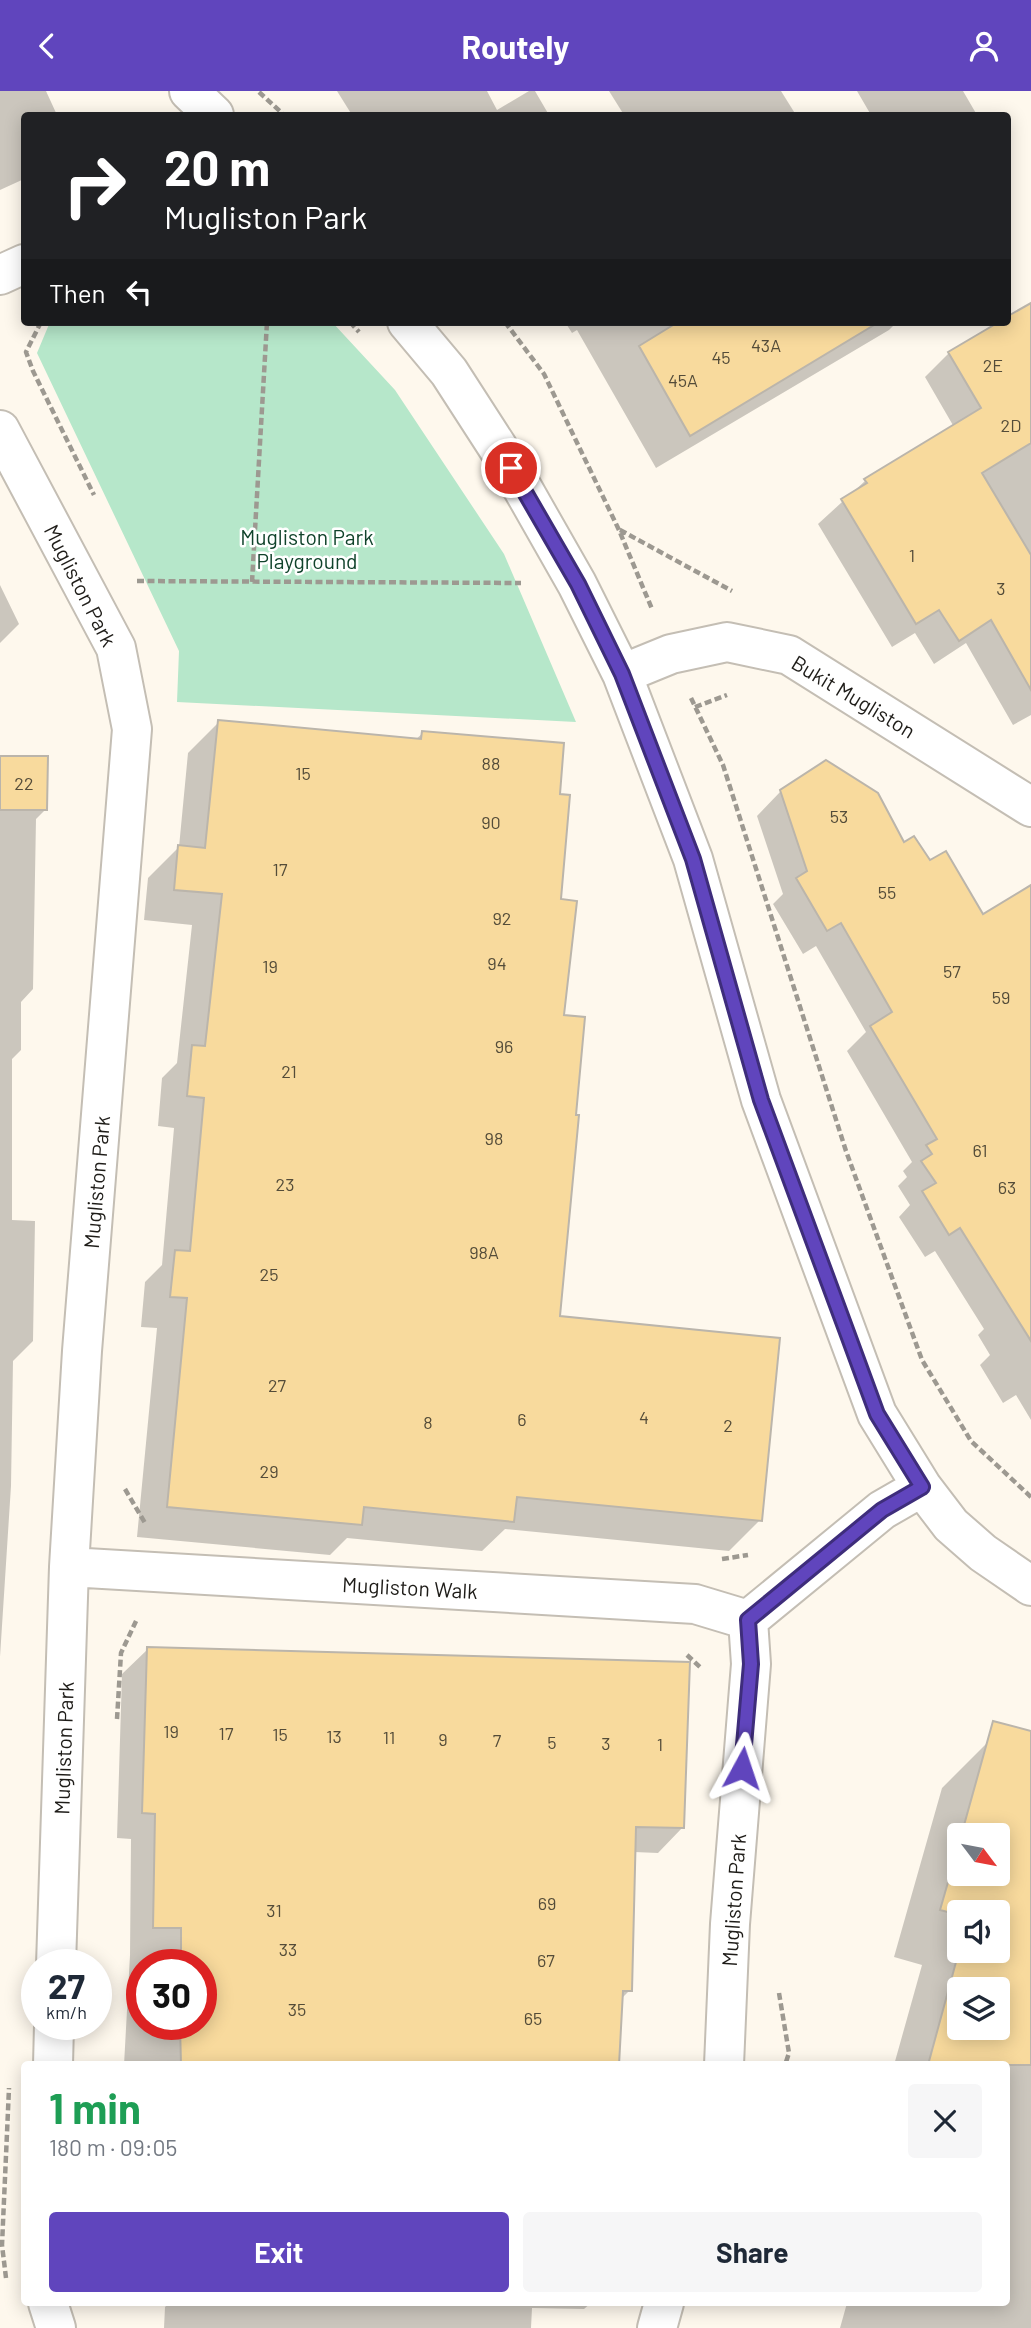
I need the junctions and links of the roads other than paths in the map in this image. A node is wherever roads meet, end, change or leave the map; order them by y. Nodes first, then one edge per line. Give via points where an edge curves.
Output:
1 (189, 91) edge
2 (211, 112) edge
3 (21, 265) edge
4 (0, 275) edge
5 (410, 326) edge
6 (0, 430) edge
7 (622, 674) junction
8 (1031, 807) edge
9 (922, 1487) junction
10 (69, 1567) junction
11 (1031, 1585) edge
12 (748, 1620) junction
13 (57, 1949) edge
14 (54, 2040) edge
15 (53, 2061) edge
16 (724, 2061) edge
17 (49, 2306) edge
18 (663, 2306) edge
19 (57, 2328) edge
20 (657, 2328) edge

1 - 2 street
3 - 4 street
5 - 7 street via 449,372 511,468 578,584
6 - 10 street, Mugliston Park via 116,648 132,729
7 - 8 street, Bukit Mugliston via 671,653 727,642 789,655
7 - 9 street via 693,859 761,1100 872,1401
9 - 11 street via 951,1525
9 - 12 street via 882,1510
10 - 12 street, Mugliston Walk via 695,1604
10 - 13 street, Mugliston Park
12 - 16 street, Mugliston Park via 751,1664
14 - 15 street
17 - 19 street
18 - 20 street

